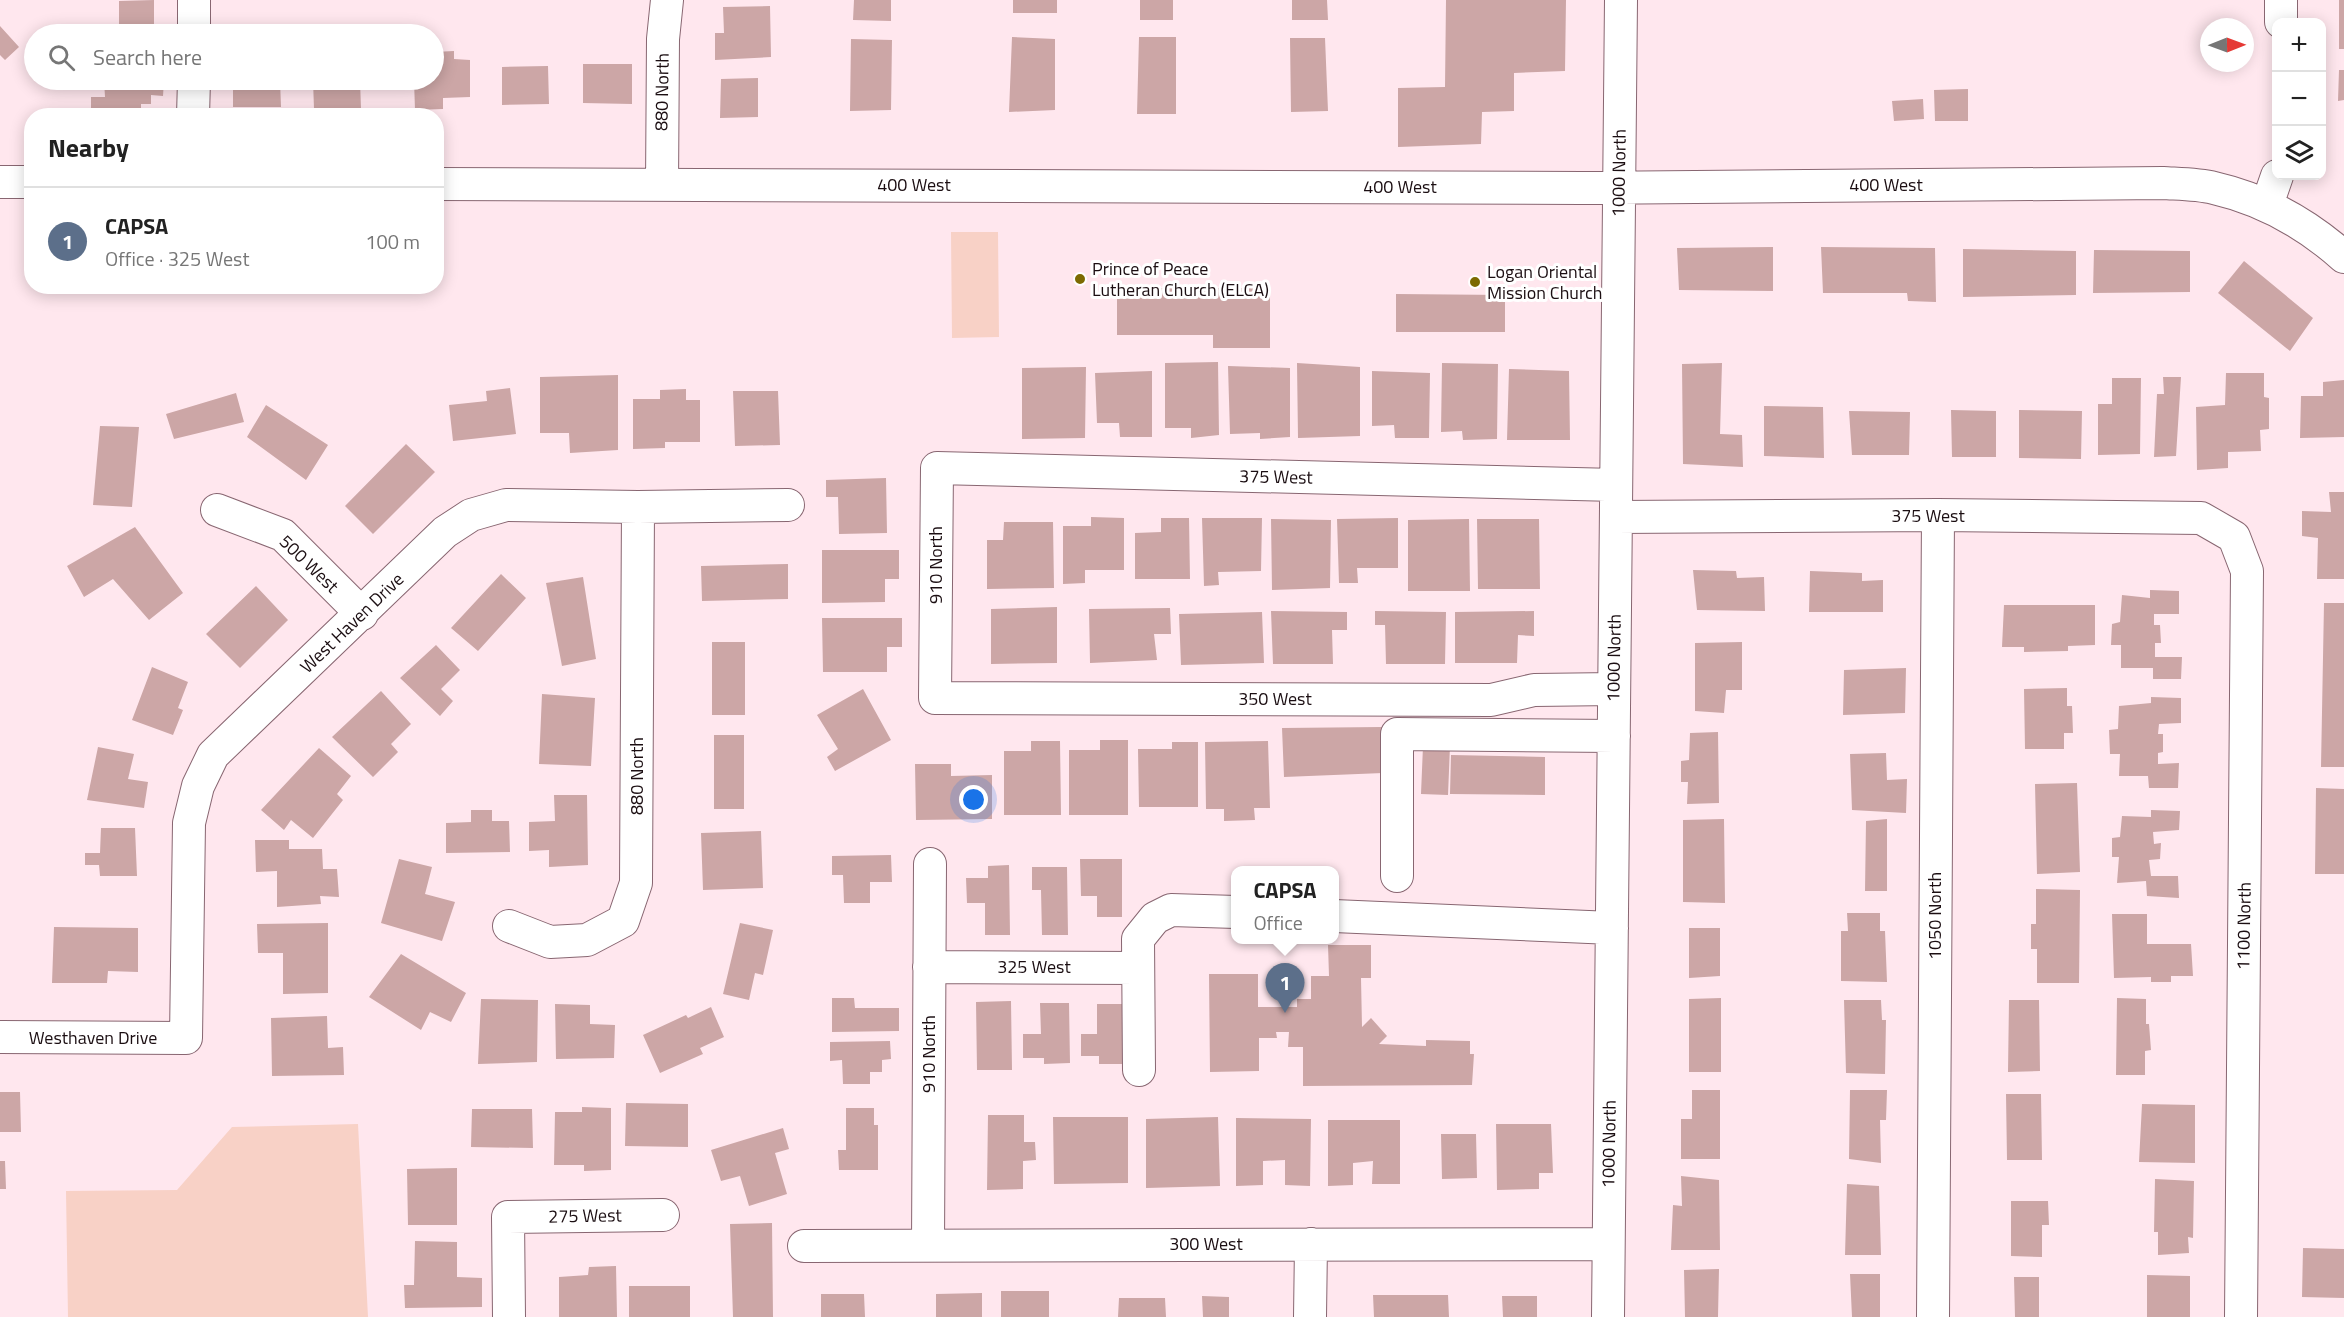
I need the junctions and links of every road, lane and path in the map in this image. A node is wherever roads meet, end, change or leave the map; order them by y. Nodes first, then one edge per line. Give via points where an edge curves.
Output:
1 (194, 0) edge
2 (667, 0) edge
3 (1621, 0) edge
4 (2281, 0) edge
5 (2281, 18) edge
6 (194, 24) edge
7 (194, 90) edge
8 (193, 108) edge
9 (2276, 180) edge
10 (0, 182) edge
11 (24, 182) edge
12 (444, 184) edge
13 (662, 184) junction
14 (1619, 188) junction
15 (2267, 205) junction
16 (2344, 256) edge
17 (937, 468) joint
18 (1616, 485) junction
19 (788, 505) dead end
20 (639, 507) junction
21 (217, 510) dead end
22 (1938, 515) junction
23 (1616, 517) junction
24 (2234, 537) joint
25 (362, 614) junction
26 (1614, 689) junction
27 (935, 698) joint
28 (1614, 736) junction
29 (930, 864) dead end
30 (1397, 876) dead end
31 (1231, 912) edge
32 (1339, 916) edge
33 (509, 926) dead end
34 (1612, 928) junction
35 (929, 967) junction
36 (1138, 968) junction
37 (0, 1037) edge
38 (186, 1038) joint
39 (1139, 1070) dead end
40 (663, 1215) dead end
41 (928, 1244) junction
42 (1311, 1244) junction
43 (1608, 1244) junction
44 (804, 1246) dead end
45 (509, 1317) edge
46 (1310, 1317) edge
47 (1608, 1317) edge
48 (1933, 1317) edge
49 (2241, 1317) edge

1 - 6 street
2 - 13 street, 880 North
3 - 14 street, 1000 North
4 - 5 street
7 - 8 street
9 - 15 street
10 - 11 street
12 - 13 street, 400 West
13 - 14 street, 400 West
14 - 15 street, 400 West via 2163,183 2213,187
14 - 18 street, 1000 North
15 - 16 street, 400 West via 2323,238
17 - 18 street, 375 West
17 - 27 street, 910 North
18 - 23 street, 1000 North
19 - 20 street, West Haven Drive
20 - 25 street, West Haven Drive via 506,505 471,515 445,532
20 - 33 street, 880 North via 636,882 623,921 587,940 550,942
21 - 25 street, 500 West via 283,535
22 - 23 street, 375 West
22 - 24 street, 375 West via 2201,518
22 - 48 street, 1050 North
23 - 26 street, 1000 North
24 - 49 street, 1100 North via 2247,571
25 - 38 street, West Haven Drive via 213,755 198,786 189,823
26 - 27 street, 350 West via 1534,690 1491,700
26 - 28 street, 1000 North
28 - 30 street via 1397,734
28 - 34 street, 1000 North
29 - 35 street, 910 North
31 - 36 street via 1171,910 1155,918 1138,939
32 - 34 street
34 - 43 street, 1000 North
35 - 36 street, 325 West
35 - 41 street, 910 North
36 - 39 street
37 - 38 street, Westhaven Drive
40 - 45 street, 275 West via 508,1217
41 - 42 street, 300 West
41 - 44 street, 300 West
42 - 43 street, 300 West
42 - 46 street
43 - 47 street, 1000 North

